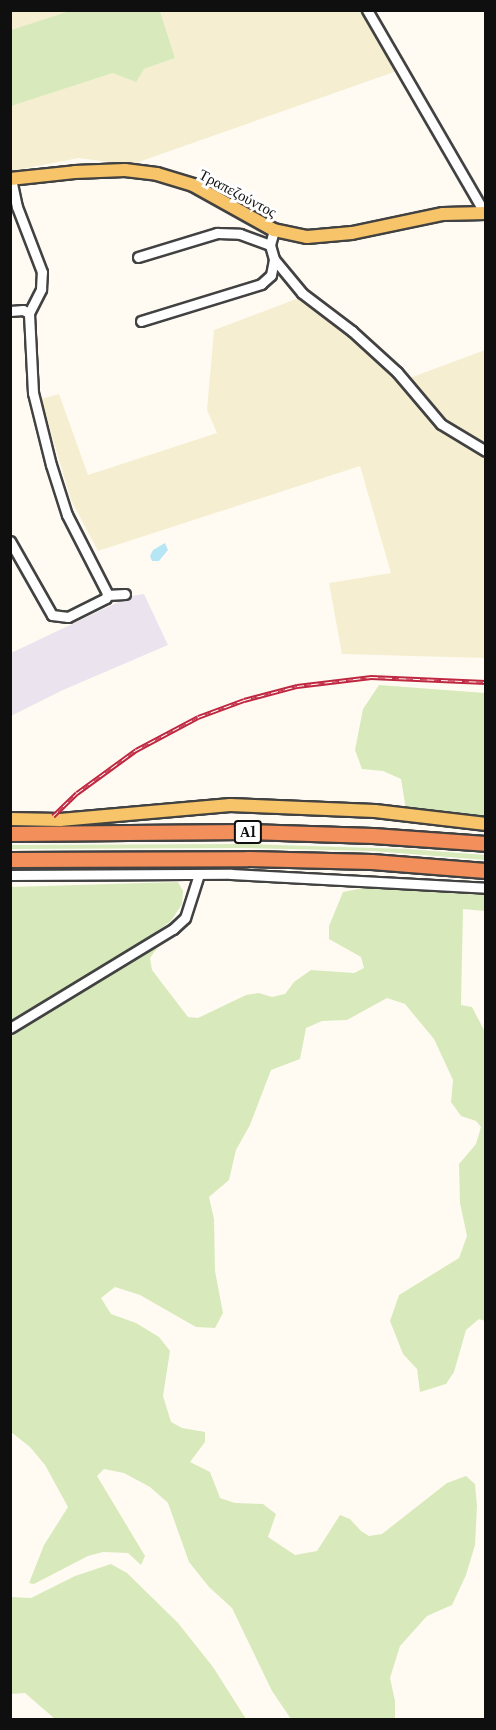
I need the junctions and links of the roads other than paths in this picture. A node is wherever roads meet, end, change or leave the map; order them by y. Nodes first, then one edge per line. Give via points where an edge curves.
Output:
1 (367, 10) edge
2 (11, 179) edge
3 (14, 209) edge
4 (485, 213) edge
5 (273, 230) junction
6 (270, 245) junction
7 (138, 257) dead end
8 (274, 259) junction
9 (10, 311) edge
10 (29, 313) junction
11 (141, 321) dead end
12 (486, 451) edge
13 (10, 541) edge
14 (125, 594) dead end
15 (106, 595) junction
16 (10, 819) edge
17 (486, 824) edge
18 (10, 834) edge
19 (486, 844) edge
20 (10, 860) edge
21 (486, 871) edge
22 (199, 874) junction
23 (10, 875) edge
24 (486, 888) edge
25 (10, 1028) edge

1 - 4 street
2 - 3 street
2 - 5 main road, Τραπεζούντος via 125,170 156,174 193,185
3 - 10 street via 42,272 41,289
4 - 5 main road, Τραπεζούντος via 443,214 323,237
5 - 6 street
6 - 7 street via 240,234 217,233
6 - 8 street
8 - 11 street via 271,275 261,284
8 - 12 street via 302,293 397,372 441,424
9 - 10 street
10 - 15 street via 33,393 51,465 67,515
13 - 15 street via 52,615 69,617
14 - 15 street
16 - 17 main road via 60,820 230,805 375,811
18 - 19 highway, Α1 via 289,833
20 - 21 highway, Α1 via 269,859
22 - 23 street
22 - 24 street
22 - 25 street via 185,918 173,929

